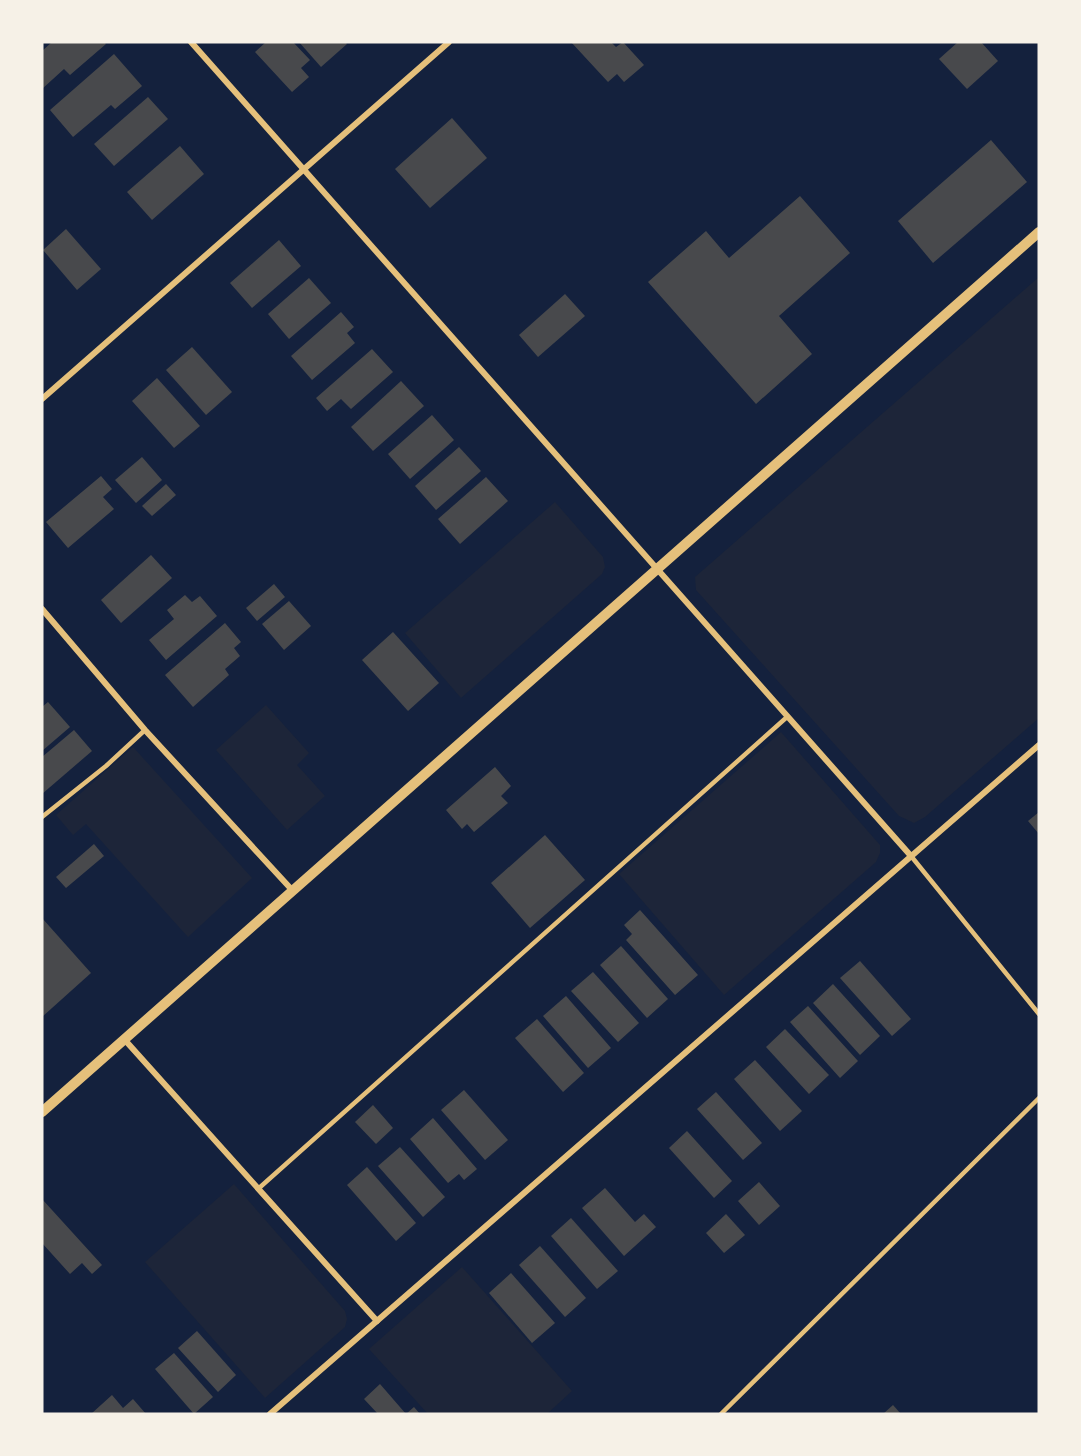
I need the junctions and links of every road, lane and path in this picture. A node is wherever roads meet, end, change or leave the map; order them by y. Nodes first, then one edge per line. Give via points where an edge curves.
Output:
1 (191, 42) edge
2 (448, 42) edge
3 (304, 170) junction
4 (1039, 232) edge
5 (42, 399) edge
6 (656, 569) junction
7 (42, 609) edge
8 (787, 717) junction
9 (145, 730) junction
10 (1039, 745) edge
11 (42, 817) edge
12 (910, 856) junction
13 (293, 891) junction
14 (1039, 1014) edge
15 (124, 1039) junction
16 (1039, 1098) edge
17 (42, 1112) edge
18 (258, 1189) junction
19 (377, 1321) junction
20 (270, 1414) edge
21 (721, 1414) edge

1 - 3 street
2 - 3 street
3 - 5 street
3 - 6 street
4 - 6 street
6 - 8 street
6 - 13 street
7 - 9 street
8 - 12 street
8 - 18 lane
9 - 11 lane
9 - 13 street
10 - 12 street
12 - 14 lane
12 - 19 street
13 - 15 street
15 - 17 street
15 - 18 street
16 - 21 lane
18 - 19 street
19 - 20 street

